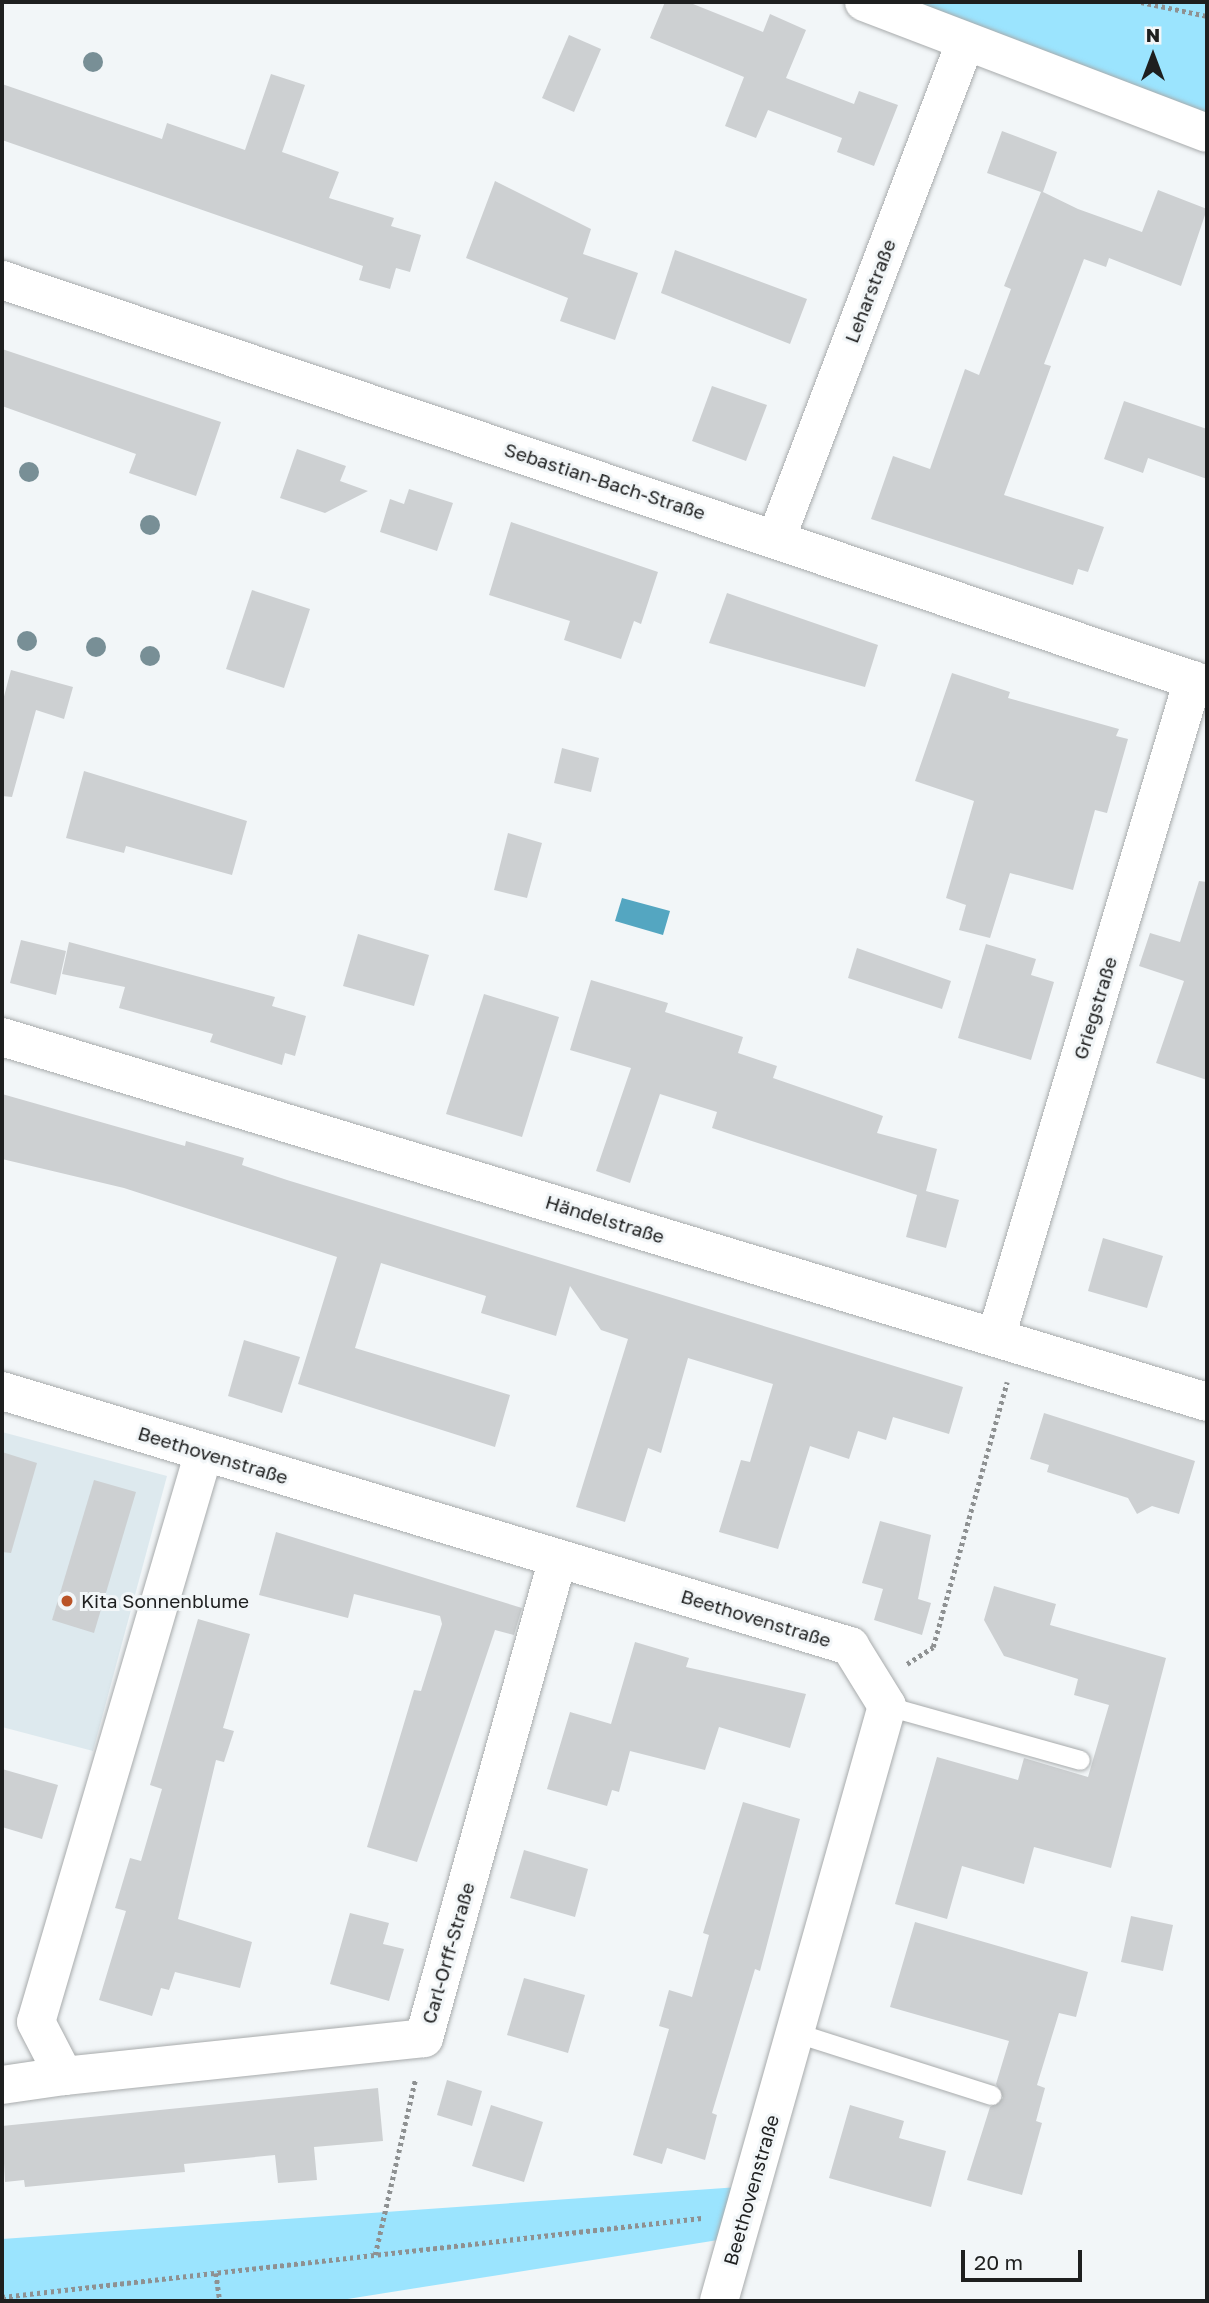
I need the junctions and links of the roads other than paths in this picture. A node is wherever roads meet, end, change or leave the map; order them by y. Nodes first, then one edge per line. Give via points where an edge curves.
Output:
1 (864, 2) edge
2 (965, 43) junction
3 (1207, 133) edge
4 (2, 280) edge
5 (776, 539) junction
6 (1200, 682) edge
7 (2, 1037) edge
8 (1007, 1340) junction
9 (2, 1391) edge
10 (1207, 1402) edge
11 (204, 1452) junction
12 (558, 1559) junction
13 (887, 1706) junction
14 (1080, 1760) dead end
15 (797, 2033) junction
16 (64, 2076) junction
17 (2, 2085) edge
18 (991, 2095) dead end
19 (719, 2301) edge

1 - 2 street
2 - 3 street
2 - 5 street, Leharstraße
4 - 5 street, Sebastian-Bach-Straße
5 - 6 street, Sebastian-Bach-Straße
6 - 8 street, Griegstraße
7 - 8 street, Händelstraße
8 - 10 street, Händelstraße
9 - 11 street, Beethovenstraße
11 - 12 street, Beethovenstraße
11 - 16 street via 36,2022
12 - 13 street, Beethovenstraße via 850,1646
12 - 16 street, Carl-Orff-Straße via 424,2038
13 - 14 lane
13 - 15 street, Beethovenstraße
15 - 18 lane
15 - 19 street, Beethovenstraße
16 - 17 street, Carl-Orff-Straße

